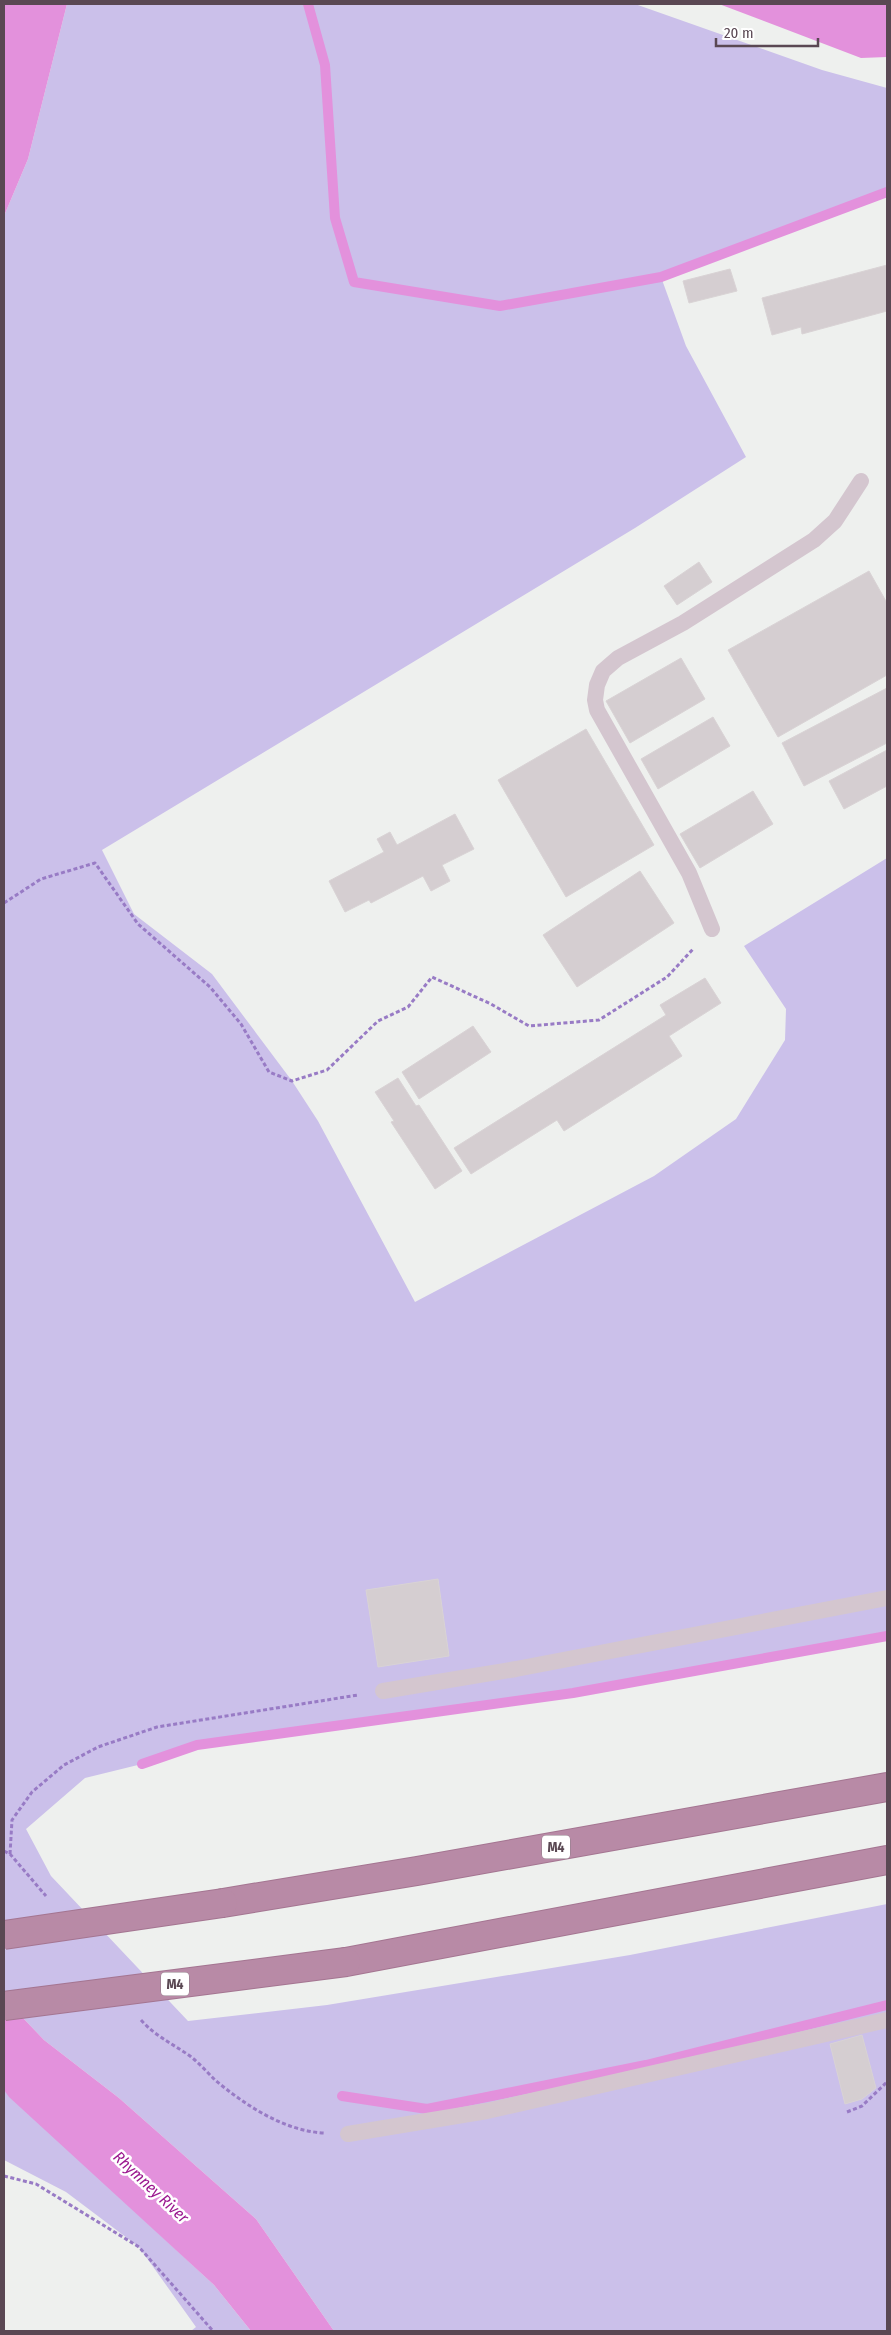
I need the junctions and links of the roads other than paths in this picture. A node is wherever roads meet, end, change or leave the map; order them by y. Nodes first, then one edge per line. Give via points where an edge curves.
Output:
1 (861, 481) dead end
2 (712, 929) road end
3 (887, 1598) edge
4 (383, 1691) road end
5 (887, 1787) edge
6 (887, 1860) edge
7 (4, 1935) edge
8 (4, 2006) edge
9 (887, 2020) edge
10 (348, 2134) dead end

1 - 2 lane via 835,521 814,540 683,623 618,658 603,671 597,685 595,700 598,710 689,873
3 - 4 lane
5 - 7 highway, M4, bridge via 417,1871
6 - 8 highway, M4, bridge via 346,1962
9 - 10 lane via 487,2112

